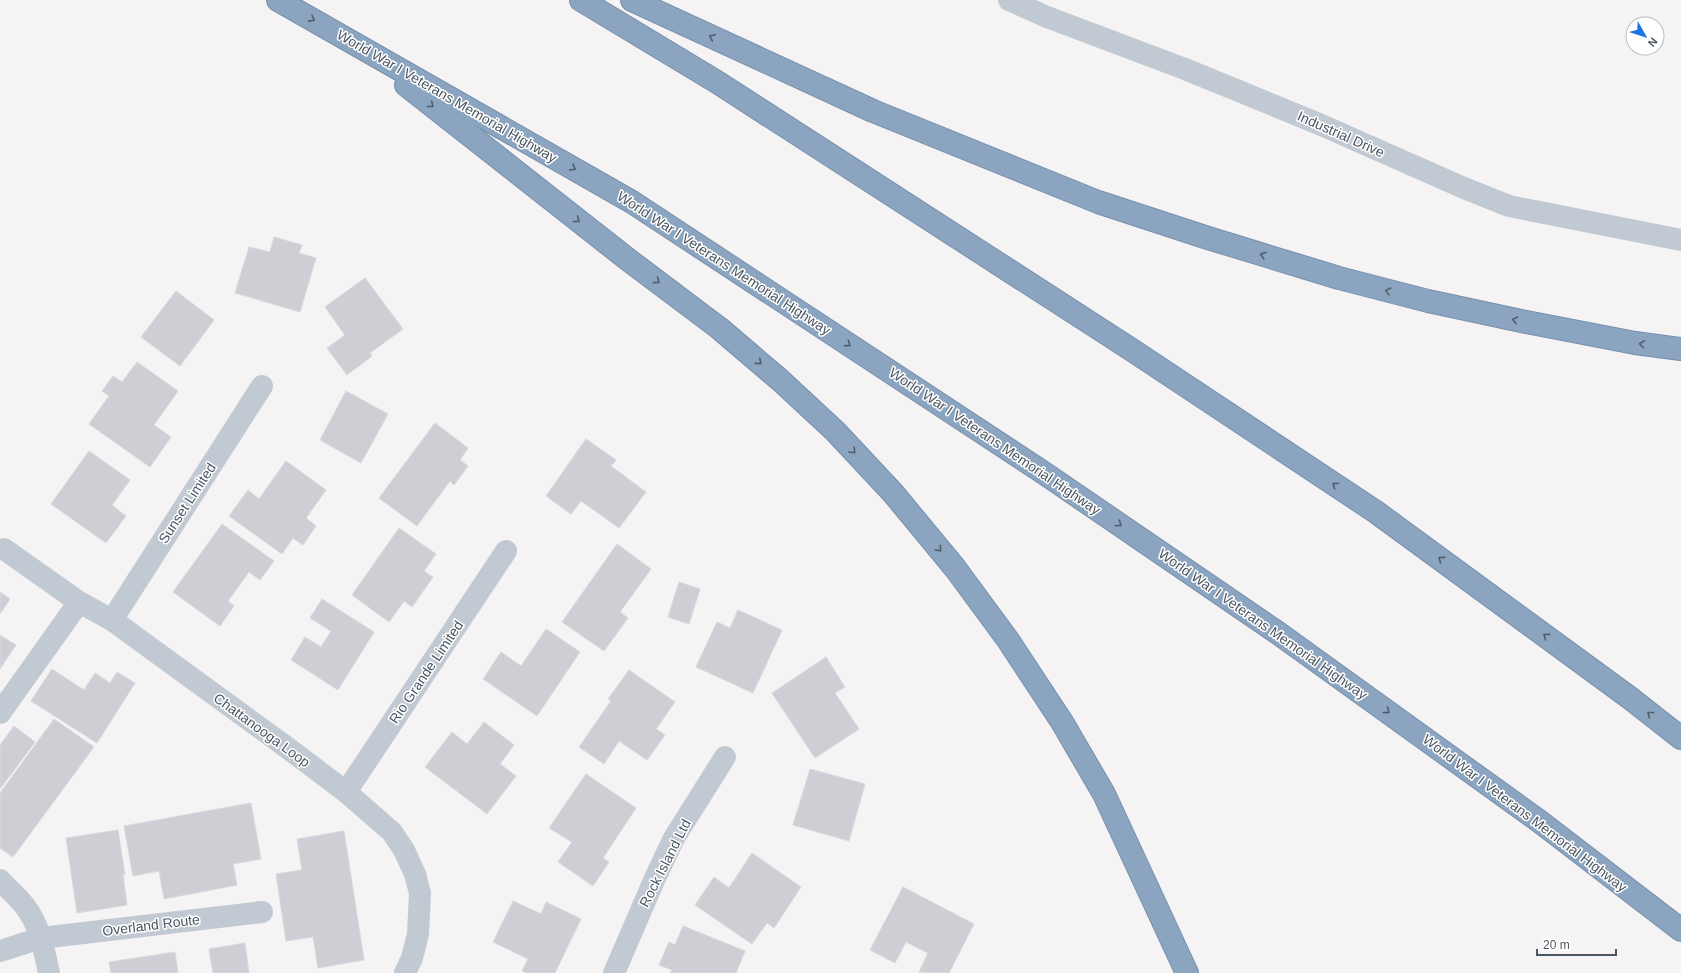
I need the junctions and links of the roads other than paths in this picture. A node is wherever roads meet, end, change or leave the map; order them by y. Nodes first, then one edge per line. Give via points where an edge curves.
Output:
1 (278, 0) edge
2 (581, 0) edge
3 (632, 0) edge
4 (1009, 0) edge
5 (345, 37) junction
6 (1681, 240) edge
7 (1681, 349) edge
8 (262, 386) dead end
9 (4, 550) dead end
10 (506, 551) dead end
11 (79, 602) junction
12 (112, 620) junction
13 (0, 713) edge
14 (1681, 738) edge
15 (725, 757) dead end
16 (346, 792) junction
17 (0, 880) edge
18 (262, 912) dead end
19 (1681, 930) edge
20 (41, 938) junction
21 (0, 951) edge
22 (50, 973) edge
23 (405, 973) edge
24 (614, 973) edge
25 (1187, 973) edge

1 -> 5 highway, World War I Veterans Memorial Highway
14 -> 2 highway via 1376,512 1132,350 717,82
7 -> 3 highway via 1526,322 1413,297 1339,278 1098,202 873,111
4 - 6 street, Industrial Drive via 1312,121 1509,206
5 -> 19 highway, World War I Veterans Memorial Highway via 632,202 1041,471 1278,633 1539,821
5 -> 25 highway via 619,253 719,328 835,431 893,493 955,568 1062,722 1104,794
8 - 12 street, Sunset Limited
9 - 11 street, Chattanooga Loop
10 - 16 street, Rio Grande Limited
11 - 12 street, Chattanooga Loop
11 - 13 street
12 - 16 street, Chattanooga Loop
15 - 24 street, Rock Island Ltd via 674,838
16 - 23 street, Chattanooga Loop via 392,832 415,874 420,893 418,934
17 - 20 street via 24,906 35,922
18 - 20 street, Overland Route
20 - 21 street, Overland Route
20 - 22 street

